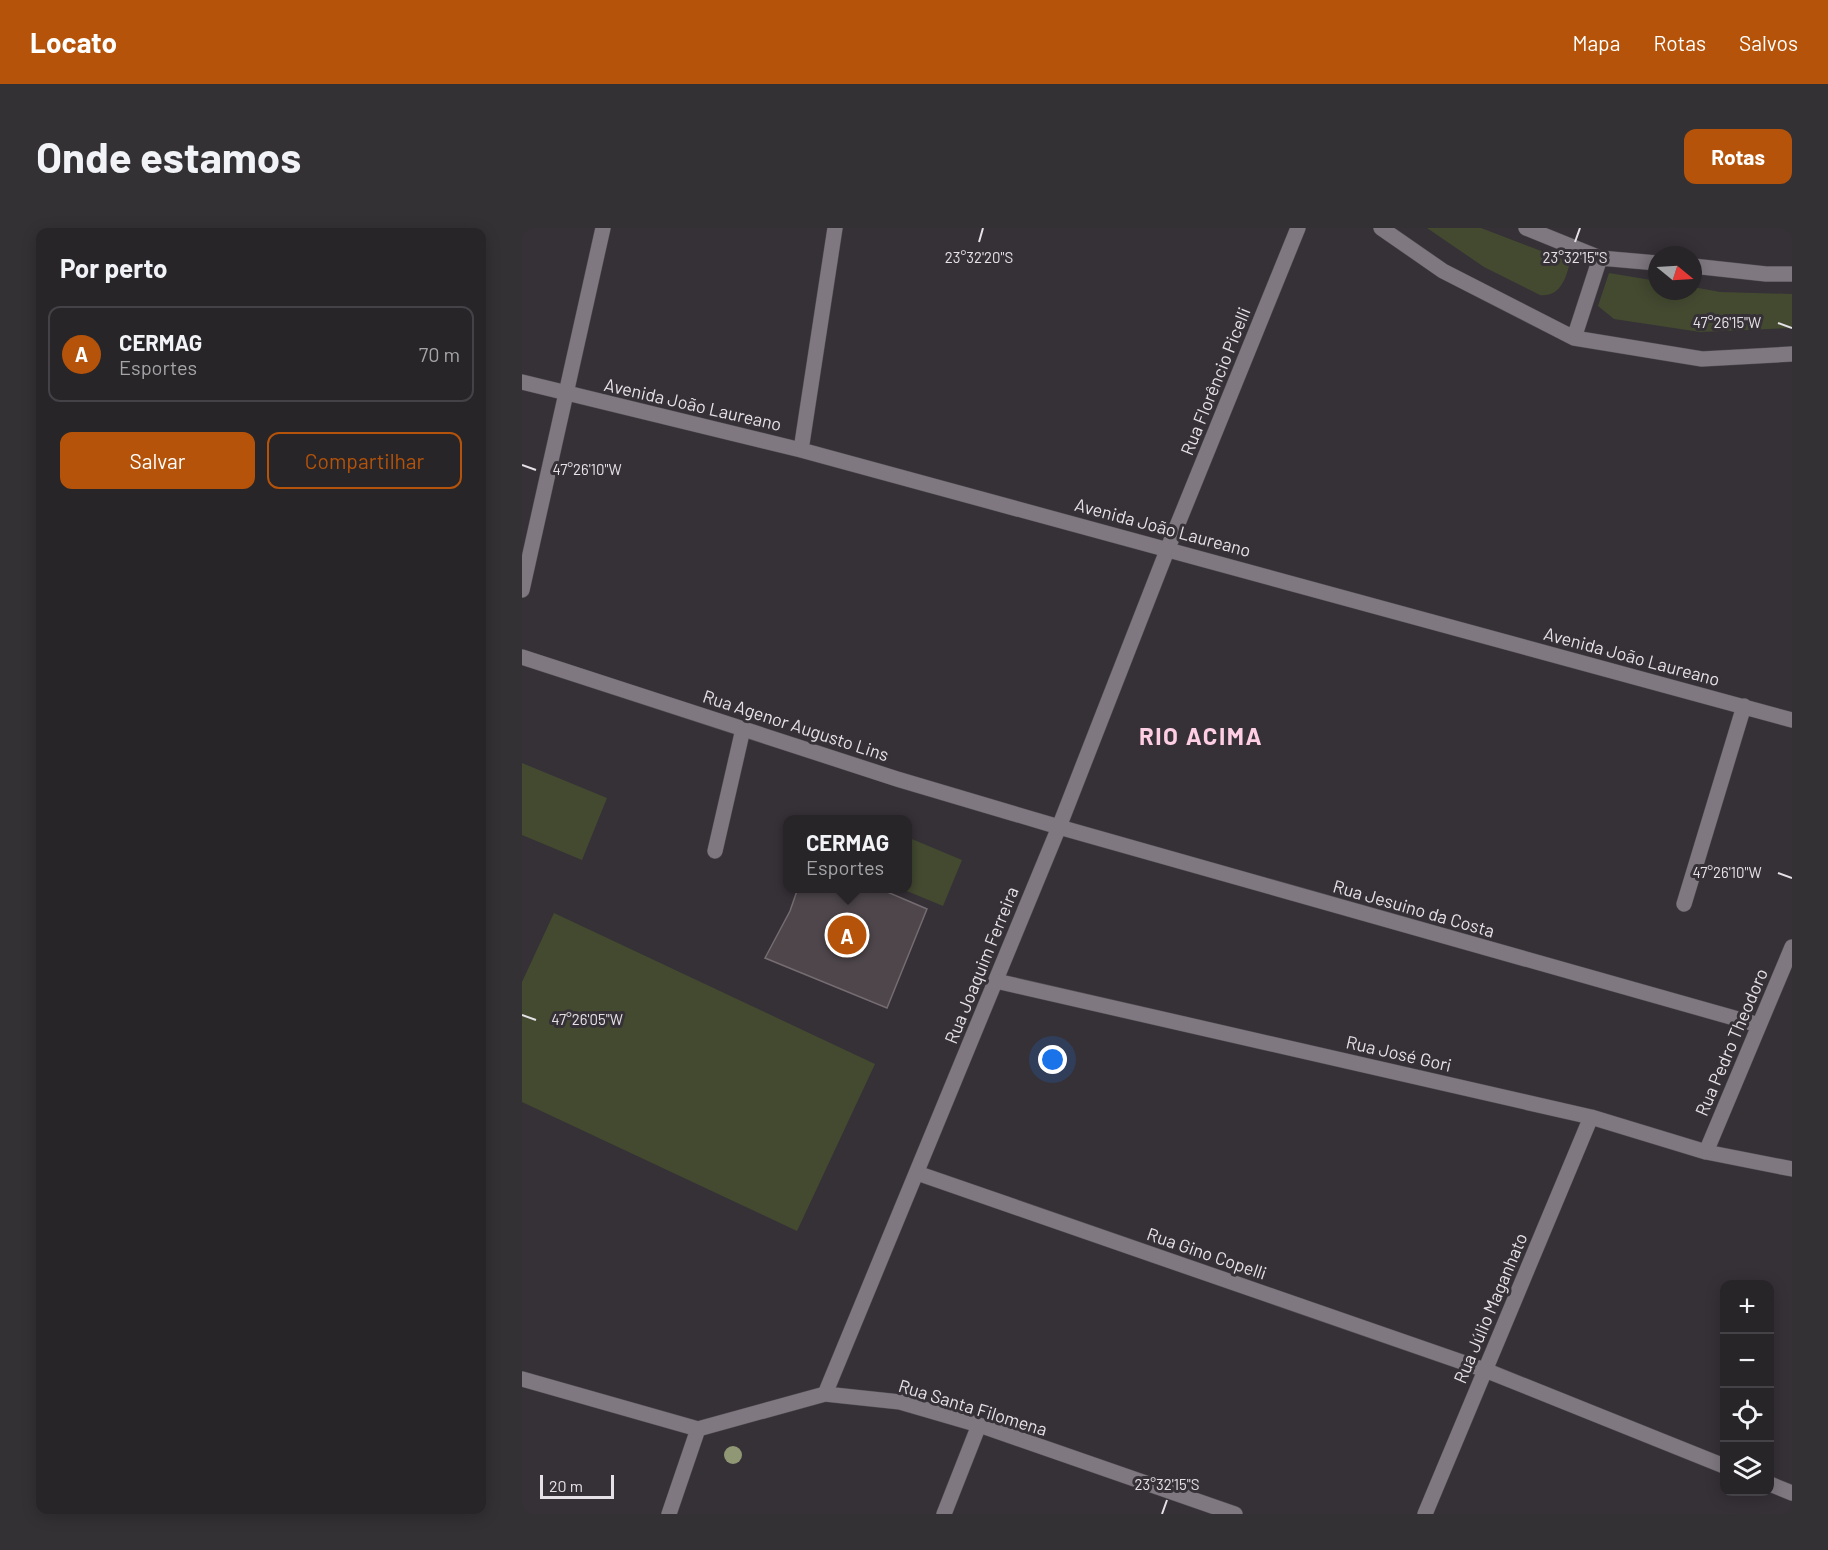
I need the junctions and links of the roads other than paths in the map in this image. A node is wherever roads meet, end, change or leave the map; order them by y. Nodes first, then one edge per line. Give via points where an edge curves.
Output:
1 (603, 228) edge
2 (835, 228) edge
3 (1298, 228) edge
4 (1382, 228) edge
5 (1526, 228) edge
6 (1600, 258) junction
7 (1648, 262) edge
8 (1702, 267) edge
9 (1792, 274) edge
10 (1574, 338) junction
11 (1792, 354) edge
12 (522, 382) edge
13 (566, 394) junction
14 (801, 450) junction
15 (1168, 548) junction
16 (522, 590) edge
17 (522, 657) edge
18 (1744, 706) junction
19 (1792, 720) edge
20 (742, 729) junction
21 (1059, 827) junction
22 (715, 851) dead end
23 (1684, 904) dead end
24 (1792, 947) edge
25 (996, 981) junction
26 (1759, 1025) junction
27 (1591, 1117) junction
28 (1707, 1152) junction
29 (1792, 1169) edge
30 (917, 1173) junction
31 (1485, 1370) junction
32 (522, 1379) edge
33 (825, 1394) junction
34 (979, 1425) junction
35 (698, 1429) junction
36 (1720, 1464) edge
37 (1774, 1486) edge
38 (1792, 1493) edge
39 (669, 1514) edge
40 (944, 1514) edge
41 (1235, 1514) edge
42 (1425, 1514) edge

1 - 13 street
2 - 14 street
3 - 15 street, Rua Florêncio Picelli
4 - 10 street via 1443,271
5 - 6 street
6 - 7 street
6 - 10 street
8 - 9 street
10 - 11 street via 1702,359
12 - 13 street, Avenida João Laureano
13 - 14 street, Avenida João Laureano
13 - 16 street
14 - 15 street, Avenida João Laureano
15 - 18 street, Avenida João Laureano
15 - 21 street, Rua Joaquim Ferreira
17 - 20 street, Rua Agenor Augusto Lins
18 - 19 street, Avenida João Laureano
18 - 23 street
20 - 21 street, Rua Agenor Augusto Lins
20 - 22 street
21 - 25 street, Rua Joaquim Ferreira
21 - 26 street, Rua Jesuino da Costa
24 - 26 street, Rua Pedro Theodoro
25 - 27 street, Rua José Gori
25 - 30 street, Rua Joaquim Ferreira
26 - 28 street, Rua Pedro Theodoro
27 - 28 street, Rua José Gori
27 - 31 street, Rua Júlio Maganhato
28 - 29 street, Rua José Gori
30 - 31 street, Rua Gino Copelli
30 - 33 street, Rua Joaquim Ferreira
31 - 36 street, Rua Gino Copelli
31 - 42 street, Rua Júlio Maganhato
32 - 35 street
33 - 34 street, Rua Santa Filomena via 900,1402
33 - 35 street, Rua Santa Filomena
34 - 40 street
34 - 41 street, Rua Santa Filomena
35 - 39 street
37 - 38 street

